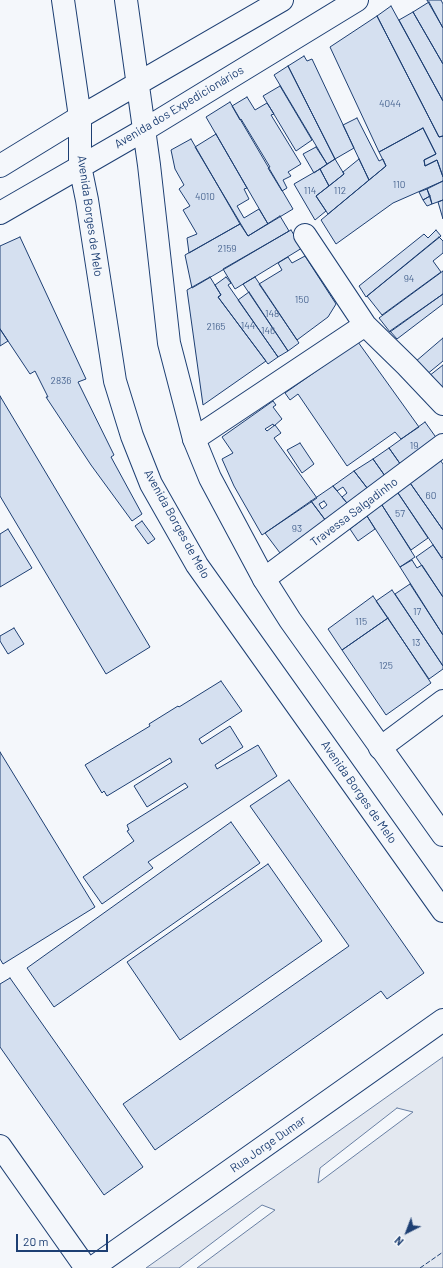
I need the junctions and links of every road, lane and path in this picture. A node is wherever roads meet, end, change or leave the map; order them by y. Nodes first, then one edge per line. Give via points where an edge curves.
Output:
1 (63, 0) edge
2 (126, 0) edge
3 (282, 0) edge
4 (356, 0) edge
5 (138, 84) junction
6 (80, 117) junction
7 (144, 130) junction
8 (0, 166) edge
9 (80, 166) junction
10 (0, 213) edge
11 (305, 235) dead end
12 (365, 325) junction
13 (443, 404) edge
14 (194, 439) junction
15 (443, 445) edge
16 (264, 579) junction
17 (443, 701) edge
18 (380, 748) junction
19 (443, 835) edge
20 (443, 912) edge
21 (443, 1020) edge
22 (0, 1146) edge
23 (86, 1268) edge
24 (92, 1268) edge

1 - 6 main road, Avenida Borges de Melo
2 - 5 main road
3 - 5 main road
4 - 7 main road, Avenida dos Expedicionários
5 - 6 main road
5 - 7 main road
6 - 8 main road
6 - 9 main road, Avenida Borges de Melo
7 - 9 main road, Avenida dos Expedicionários
7 - 14 main road via 169,343
9 - 10 main road, Avenida dos Expedicionários
9 - 20 main road, Avenida Borges de Melo via 115,381 132,436 152,484 197,565
11 - 12 main road
12 - 13 main road
12 - 14 main road
14 - 16 main road via 210,478
15 - 16 main road, Travessa Salgadinho
16 - 18 main road
17 - 18 main road
18 - 19 main road
21 - 24 main road, Rua Jorge Dumar
22 - 23 main road

